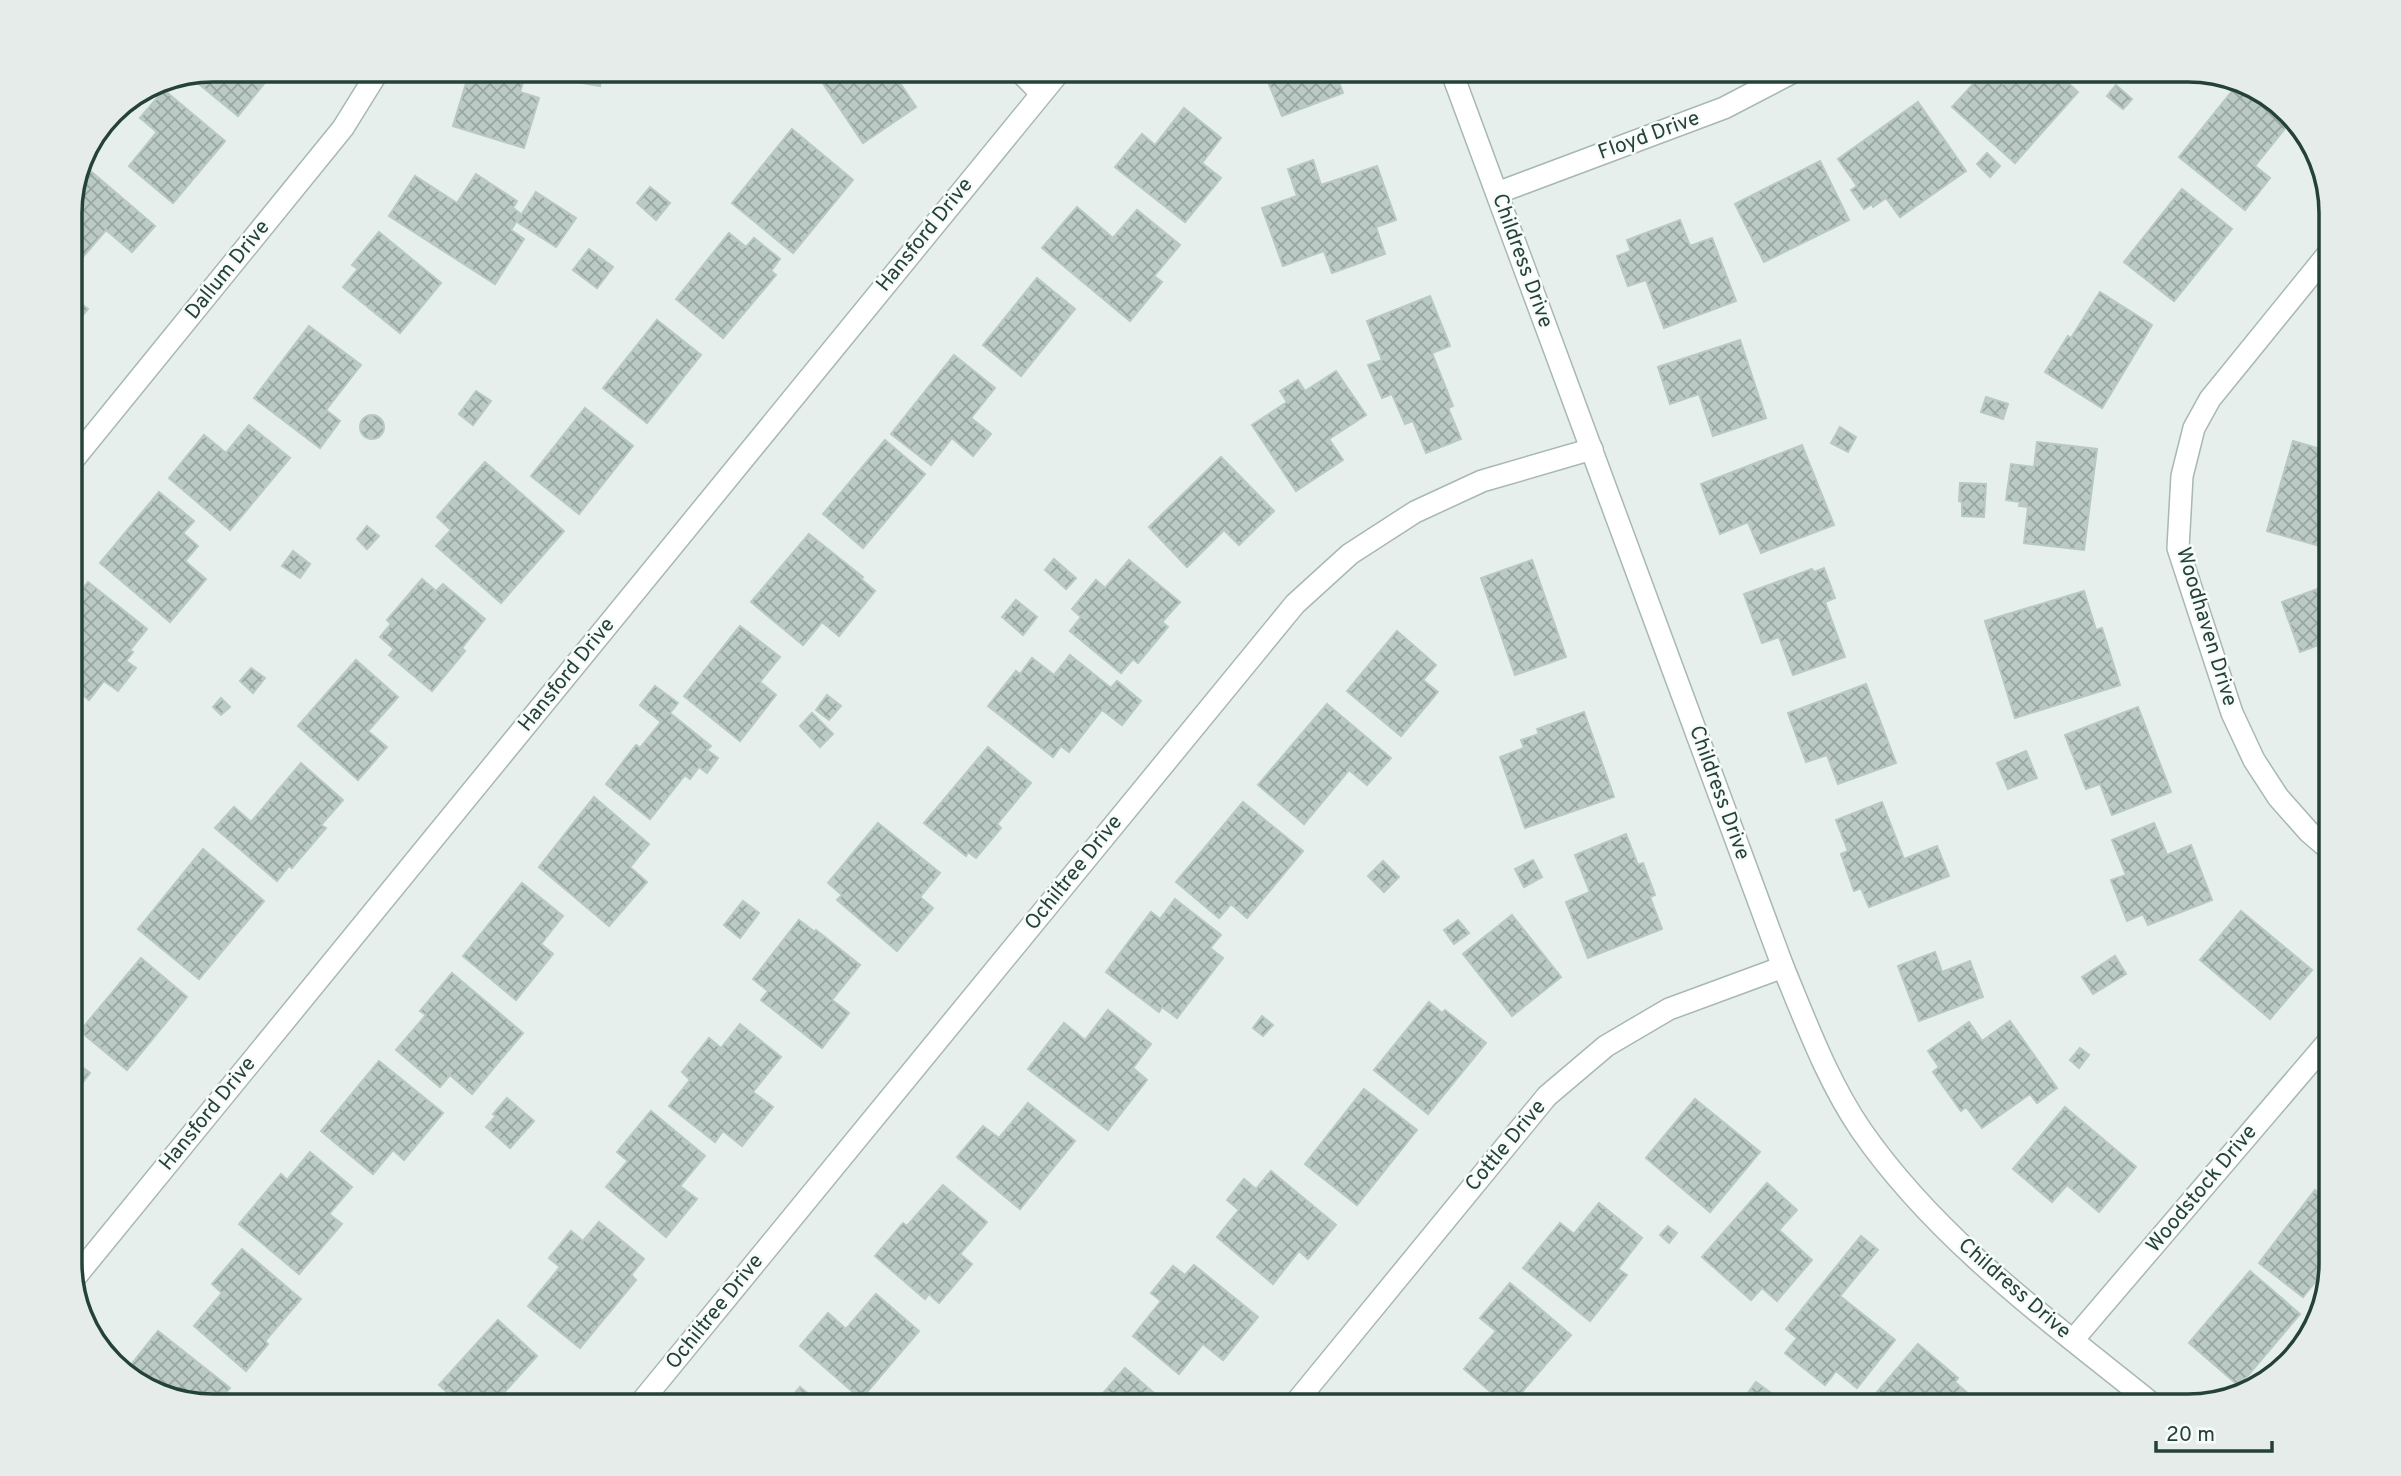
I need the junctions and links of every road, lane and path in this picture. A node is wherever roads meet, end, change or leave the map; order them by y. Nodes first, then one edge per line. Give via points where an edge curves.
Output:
1 (372, 82) edge
2 (1030, 82) edge
3 (1051, 82) edge
4 (1455, 82) edge
5 (1774, 82) edge
6 (1041, 93) junction
7 (1497, 193) junction
8 (2318, 266) edge
9 (83, 448) edge
10 (1592, 449) junction
11 (2319, 840) edge
12 (1783, 967) junction
13 (2319, 1052) edge
14 (83, 1268) edge
15 (2073, 1340) junction
16 (648, 1394) edge
17 (1303, 1394) edge
18 (2140, 1394) edge

1 - 9 street, Dallum Drive via 343,128
2 - 6 street
3 - 6 street, Hansford Drive
4 - 7 street, Childress Drive
5 - 7 street, Floyd Drive via 1724,108
6 - 14 street, Hansford Drive
7 - 10 street, Childress Drive
8 - 11 street, Woodhaven Drive via 2210,399 2194,428 2182,476 2178,548 2232,713 2254,760 2278,797
10 - 12 street, Childress Drive
10 - 16 street, Ochiltree Drive via 1482,481 1415,512 1349,554 1295,604
12 - 15 street, Childress Drive via 1826,1067 1860,1129 1906,1189 1971,1255
12 - 17 street, Cottle Drive via 1669,1009 1606,1046 1547,1096
13 - 15 street, Woodstock Drive
15 - 18 street, Childress Drive

